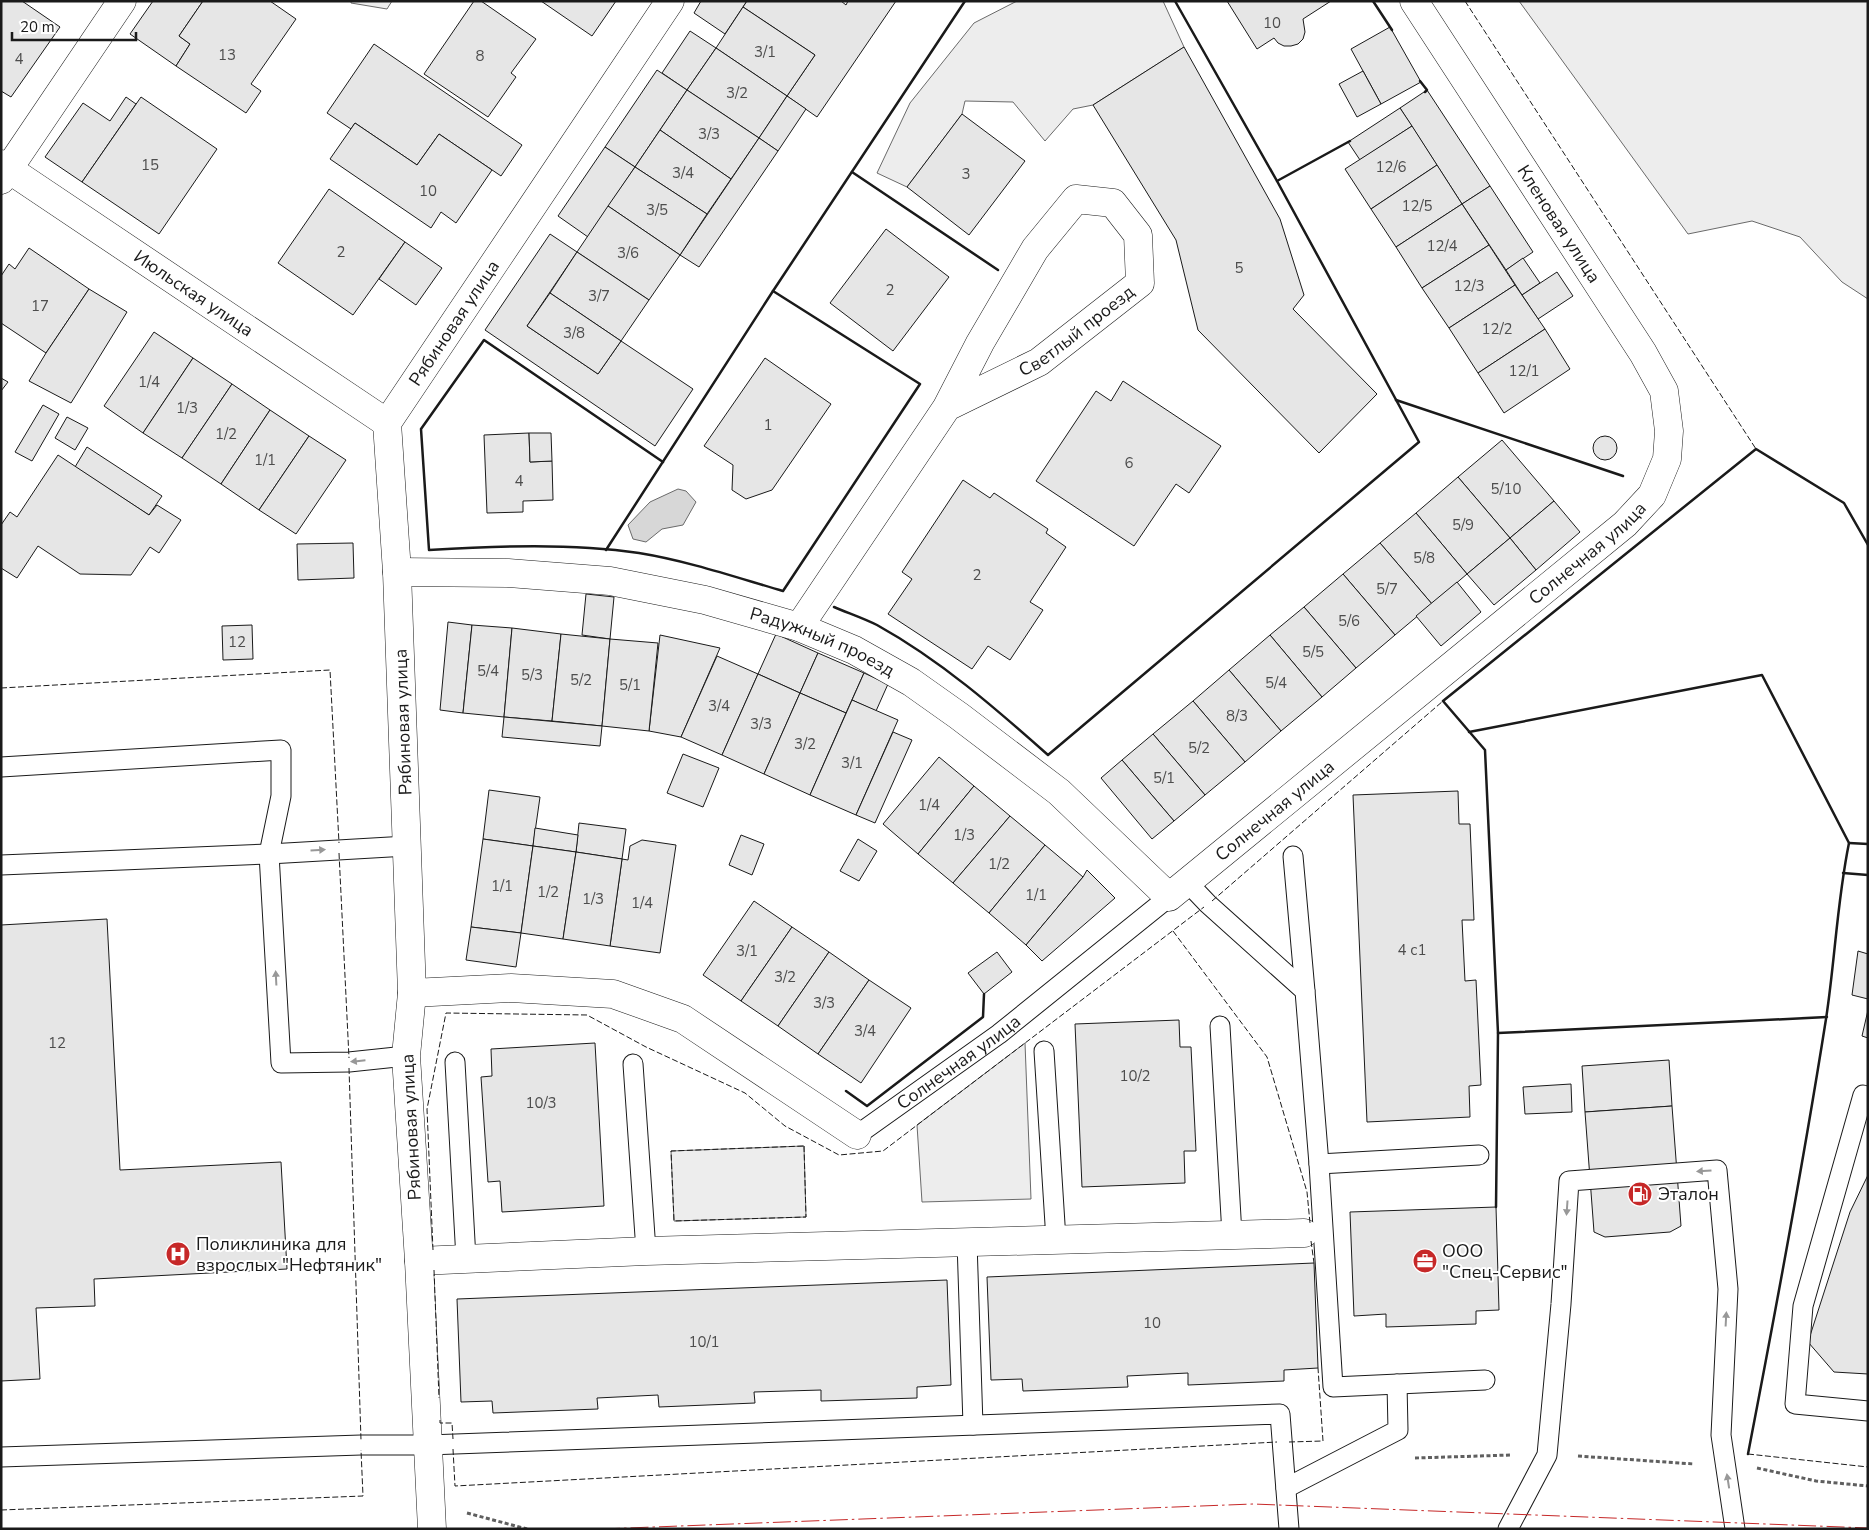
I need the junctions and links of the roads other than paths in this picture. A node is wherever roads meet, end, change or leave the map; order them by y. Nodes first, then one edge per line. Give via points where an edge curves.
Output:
1 (122, 1) edge
2 (670, 1) edge
3 (1414, 1) edge
4 (4, 171) edge
5 (947, 406) junction
6 (387, 424) junction
7 (1666, 459) joint
8 (397, 572) junction
9 (799, 627) junction
10 (1, 768) edge
11 (407, 846) junction
12 (269, 854) junction
13 (1293, 856) dead end
14 (1, 865) edge
15 (1178, 890) junction
16 (1305, 991) junction
17 (412, 993) junction
18 (1220, 1026) dead end
19 (1044, 1052) dead end
20 (406, 1056) junction
21 (455, 1062) dead end
22 (633, 1064) dead end
23 (1863, 1095) dead end
24 (857, 1135) joint
25 (1479, 1154) dead end
26 (1319, 1164) junction
27 (1304, 1233) dead end
28 (1232, 1235) junction
29 (1056, 1240) junction
30 (967, 1242) junction
31 (646, 1251) junction
32 (466, 1259) junction
33 (419, 1261) junction
34 (1485, 1380) dead end
35 (1397, 1384) junction
36 (1868, 1411) edge
37 (974, 1425) junction
38 (428, 1445) junction
39 (1, 1457) edge
40 (1286, 1488) junction
41 (431, 1516) edge
42 (1289, 1529) edge
43 (1508, 1529) edge
44 (1735, 1529) edge

1 - 4 street
2 - 6 street, Рябиновая улица
3 - 7 street, Кленовая улица via 1643,353 1664,391 1669,431
4 - 6 street, Июльская улица
5 - 5 street, Светлый проезд via 1039,362 1140,283 1138,235 1113,203 1076,199 1035,249
5 - 9 street, Светлый проезд
6 - 8 street, Рябиновая улица
7 - 15 street, Солнечная улица via 1652,495 1625,524
8 - 9 street, Радужный проезд via 508,573 610,580 705,600
8 - 11 street, Рябиновая улица
9 - 15 street, Радужный проезд via 854,650 911,682 1059,792
10 - 12 lane via 281,750 281,796
12 -> 11 lane
11 - 17 street, Рябиновая улица
12 - 14 lane
20 -> 12 lane via 349,1062 281,1063
13 - 16 lane
15 - 16 lane via 1208,904
15 - 24 lane, Солнечная улица via 999,1034
16 - 26 lane
17 - 20 street, Рябиновая улица
17 - 24 street via 511,988 613,994 683,1019
18 - 28 lane
19 - 29 lane
20 - 33 street, Рябиновая улица
21 - 32 lane
22 - 31 lane
23 - 36 lane via 1803,1306 1795,1404
25 - 26 lane
26 - 35 lane via 1333,1387
27 - 28 street
28 - 29 street
29 - 30 street
30 - 31 street
30 - 37 lane
31 - 32 street
32 - 33 street
33 - 38 street, Рябиновая улица
34 - 35 lane
35 - 40 lane via 1398,1430
37 - 38 lane
37 - 40 lane via 1280,1414
38 - 39 lane
38 - 41 street, Рябиновая улица
40 - 42 lane
44 -> 43 lane via 1721,1435 1728,1289 1717,1170 1569,1181 1547,1455

